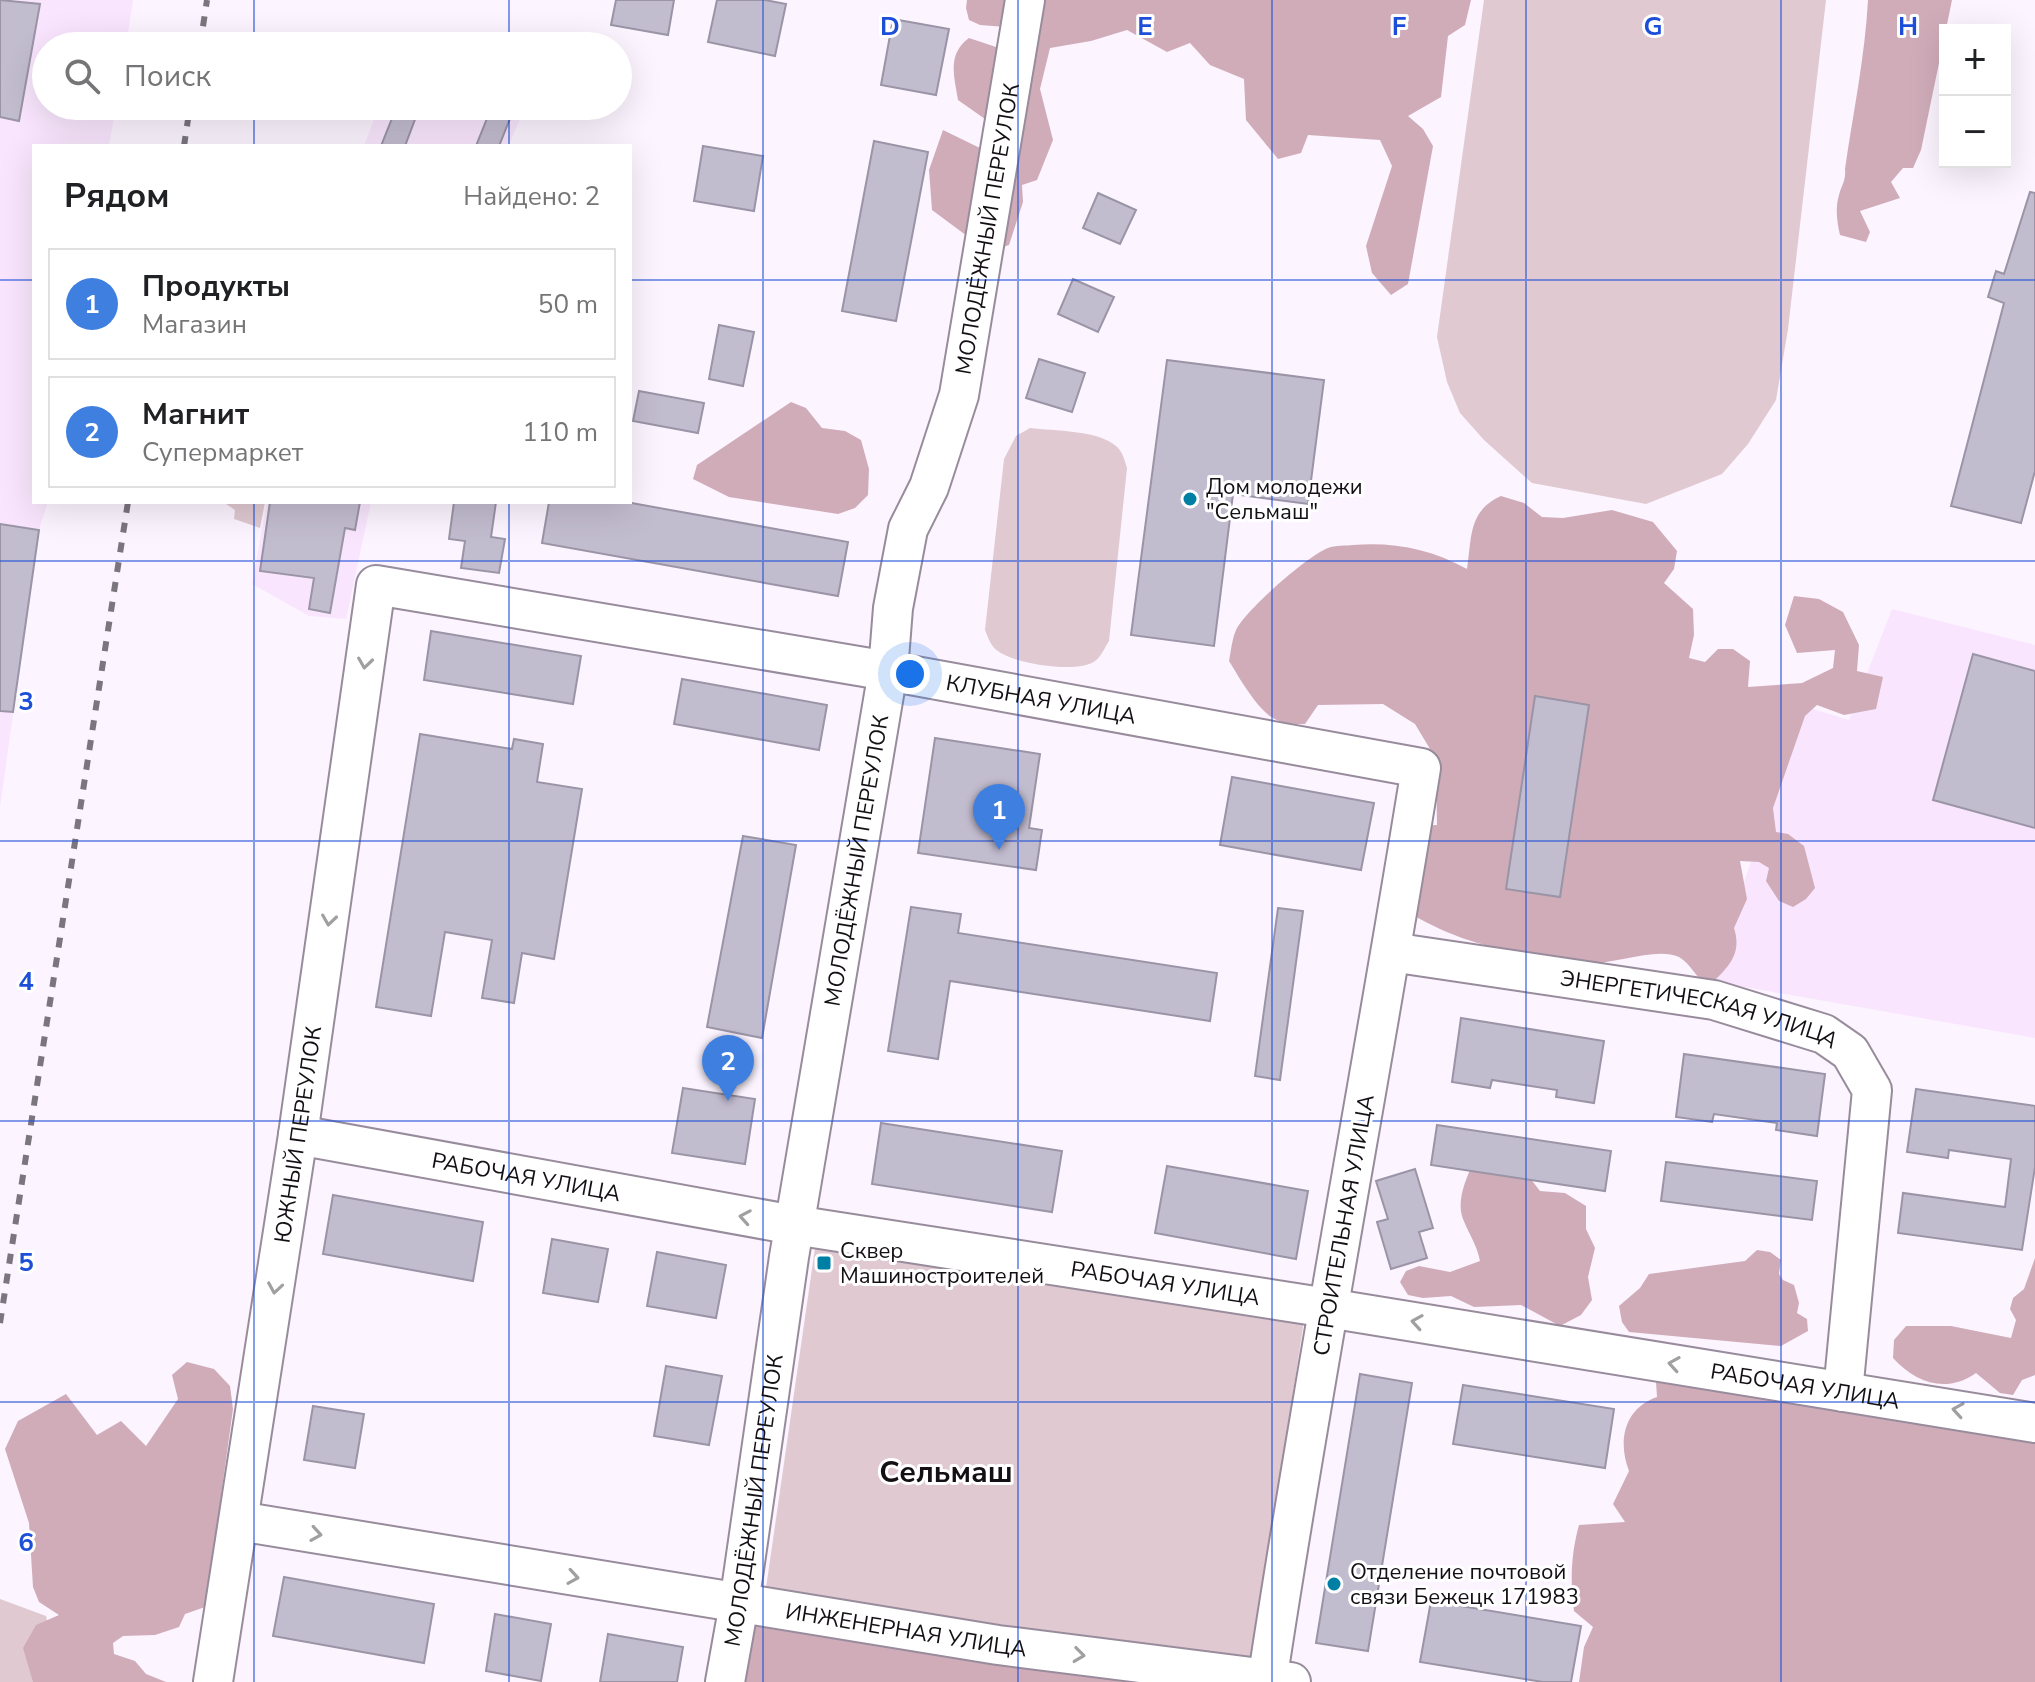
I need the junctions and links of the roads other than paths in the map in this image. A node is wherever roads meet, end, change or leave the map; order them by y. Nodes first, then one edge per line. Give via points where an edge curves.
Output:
1 (1025, 0) edge
2 (376, 585) joint
3 (888, 671) junction
4 (1421, 768) joint
5 (1391, 952) junction
6 (298, 1135) junction
7 (794, 1225) junction
8 (1328, 1308) junction
9 (1843, 1392) junction
10 (2035, 1423) edge
11 (239, 1521) junction
12 (739, 1604) junction
13 (1275, 1681) edge
14 (213, 1682) edge
15 (725, 1682) edge

1 - 3 street, МОЛОДЁЖНЫЙ ПЕРЕУЛОК via 959,395 929,487 908,529
2 - 3 street, КЛУБНАЯ УЛИЦА
2 -> 6 street, ЮЖНЫЙ ПЕРЕУЛОК
3 - 4 street, КЛУБНАЯ УЛИЦА
3 - 7 street, МОЛОДЁЖНЫЙ ПЕРЕУЛОК
4 - 5 street, СТРОИТЕЛЬНАЯ УЛИЦА
5 - 8 street, СТРОИТЕЛЬНАЯ УЛИЦА
5 - 9 street, ЭНЕРГЕТИЧЕСКАЯ УЛИЦА via 1714,1000 1824,1034 1850,1052 1872,1090
7 -> 6 street, РАБОЧАЯ УЛИЦА
6 -> 11 street, ЮЖНЫЙ ПЕРЕУЛОК
7 - 8 street, РАБОЧАЯ УЛИЦА
7 - 12 street, МОЛОДЁЖНЫЙ ПЕРЕУЛОК
9 -> 8 street, РАБОЧАЯ УЛИЦА
8 - 13 street, СТРОИТЕЛЬНАЯ УЛИЦА
10 -> 9 street, РАБОЧАЯ УЛИЦА
11 -> 12 street, ИНЖЕНЕРНАЯ УЛИЦА
11 - 14 street, ЮЖНЫЙ ПЕРЕУЛОК
12 -> 13 street, ИНЖЕНЕРНАЯ УЛИЦА
12 - 15 street, МОЛОДЁЖНЫЙ ПЕРЕУЛОК

